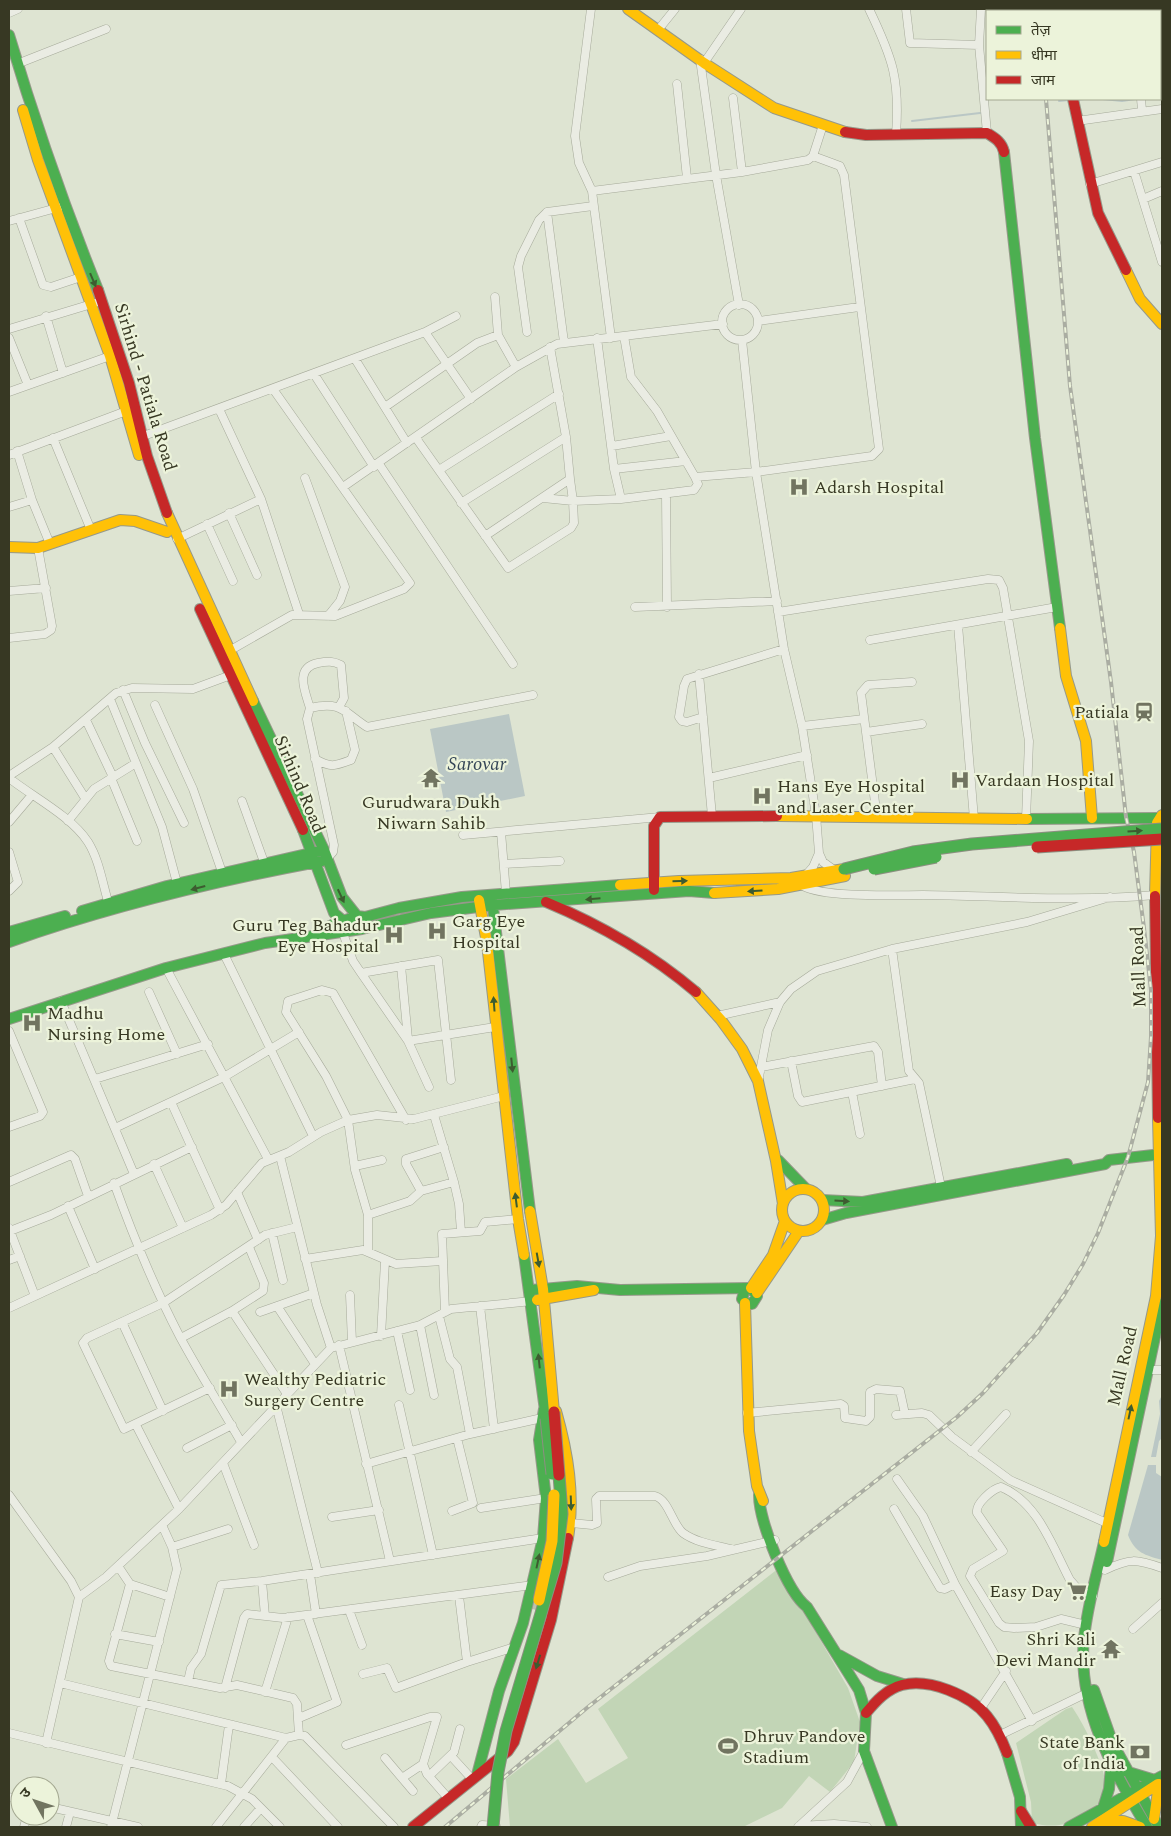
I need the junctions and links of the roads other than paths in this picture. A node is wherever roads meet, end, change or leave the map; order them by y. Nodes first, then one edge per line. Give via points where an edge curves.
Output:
1 (18, 9) edge
2 (591, 9) edge
3 (628, 9) edge
4 (675, 9) edge
5 (741, 9) edge
6 (869, 9) edge
7 (906, 9) edge
8 (981, 9) edge
9 (9, 13) edge
10 (106, 30) dead end
11 (658, 30) junction
12 (9, 35) edge
13 (979, 45) junction
14 (702, 61) junction
15 (13, 63) edge
16 (677, 84) dead end
17 (733, 98) dead end
18 (1074, 103) edge
19 (1141, 104) edge
20 (1162, 109) edge
21 (1077, 121) junction
22 (823, 126) junction
23 (987, 133) junction
24 (896, 135) junction
25 (813, 156) junction
26 (1162, 162) edge
27 (1134, 171) junction
28 (742, 172) junction
29 (716, 175) junction
30 (687, 178) junction
31 (1090, 184) junction
32 (592, 191) junction
33 (1162, 192) edge
34 (1143, 199) junction
35 (593, 206) junction
36 (60, 207) junction
37 (546, 212) junction
38 (19, 218) junction
39 (9, 221) edge
40 (1162, 262) edge
41 (81, 277) junction
42 (495, 297) dead end
43 (96, 302) junction
44 (739, 305) junction
45 (859, 307) junction
46 (46, 316) junction
47 (456, 316) dead end
48 (758, 321) junction
49 (723, 324) junction
50 (1162, 324) edge
51 (9, 330) edge
52 (425, 332) junction
53 (527, 332) dead end
54 (498, 335) junction
55 (624, 336) junction
56 (9, 338) edge
57 (597, 338) junction
58 (611, 338) junction
59 (742, 340) junction
60 (564, 342) junction
61 (550, 347) junction
62 (110, 356) junction
63 (354, 359) junction
64 (447, 363) junction
65 (516, 367) junction
66 (63, 373) junction
67 (314, 374) junction
68 (28, 385) junction
69 (273, 389) junction
70 (9, 392) edge
71 (559, 394) junction
72 (471, 399) junction
73 (384, 407) junction
74 (131, 409) junction
75 (219, 409) junction
76 (671, 436) junction
77 (566, 437) junction
78 (53, 438) junction
79 (416, 438) junction
80 (138, 439) junction
81 (407, 443) junction
82 (612, 446) junction
83 (17, 451) junction
84 (9, 454) edge
85 (686, 461) junction
86 (376, 465) junction
87 (614, 469) junction
88 (439, 470) junction
89 (756, 472) junction
90 (695, 477) junction
91 (305, 478) dead end
92 (570, 479) junction
93 (343, 487) junction
94 (666, 494) junction
95 (543, 498) junction
96 (261, 499) junction
97 (621, 499) junction
98 (32, 500) junction
99 (573, 501) junction
100 (461, 503) junction
101 (9, 507) edge
102 (229, 513) junction
103 (207, 524) junction
104 (91, 530) junction
105 (172, 535) junction
106 (485, 536) junction
107 (44, 546) junction
108 (9, 547) edge
109 (256, 575) dead end
110 (233, 581) dead end
111 (46, 588) junction
112 (9, 591) edge
113 (777, 601) junction
114 (635, 607) dead end
115 (667, 607) junction
116 (1057, 607) junction
117 (778, 612) junction
118 (299, 614) junction
119 (328, 616) junction
120 (1008, 616) junction
121 (958, 625) junction
122 (9, 638) edge
123 (870, 640) dead end
124 (784, 650) junction
125 (230, 652) junction
126 (513, 664) dead end
127 (699, 674) junction
128 (231, 676) junction
129 (912, 682) dead end
130 (123, 690) junction
131 (533, 695) dead end
132 (110, 699) junction
133 (156, 706) dead end
134 (310, 708) junction
135 (343, 709) junction
136 (256, 716) junction
137 (703, 717) junction
138 (864, 719) junction
139 (86, 720) junction
140 (922, 724) dead end
141 (802, 726) junction
142 (866, 732) junction
143 (53, 747) junction
144 (807, 755) junction
145 (316, 759) junction
146 (136, 762) junction
147 (9, 777) edge
148 (112, 777) junction
149 (708, 778) junction
150 (31, 796) junction
151 (85, 798) junction
152 (242, 801) dead end
153 (816, 815) junction
154 (712, 816) junction
155 (660, 817) junction
156 (877, 818) junction
157 (1092, 818) junction
158 (974, 819) junction
159 (1026, 819) junction
160 (68, 821) junction
161 (1161, 821) edge
162 (9, 822) edge
163 (184, 823) dead end
164 (502, 832) junction
165 (463, 835) dead end
166 (1162, 839) edge
167 (137, 840) dead end
168 (9, 852) edge
169 (819, 853) junction
170 (328, 854) junction
171 (308, 857) junction
172 (560, 861) dead end
173 (264, 862) junction
174 (504, 864) junction
175 (222, 872) junction
176 (841, 872) junction
177 (804, 881) junction
178 (178, 883) junction
179 (654, 888) junction
180 (9, 890) edge
181 (506, 893) junction
182 (1155, 895) junction
183 (1110, 897) junction
184 (493, 900) junction
185 (479, 901) junction
186 (546, 902) junction
187 (110, 907) junction
188 (1162, 907) edge
189 (357, 916) junction
190 (342, 927) junction
191 (9, 932) edge
192 (1162, 938) edge
193 (9, 942) edge
194 (892, 948) junction
195 (224, 954) junction
196 (401, 966) junction
197 (166, 968) junction
198 (361, 973) junction
199 (149, 992) dead end
200 (61, 1001) junction
201 (780, 1002) junction
202 (717, 1016) junction
203 (9, 1019) edge
204 (495, 1027) junction
205 (9, 1031) edge
206 (299, 1032) junction
207 (447, 1035) junction
208 (408, 1041) junction
209 (208, 1044) junction
210 (270, 1050) junction
211 (177, 1054) junction
212 (791, 1061) junction
213 (761, 1066) junction
214 (224, 1077) junction
215 (95, 1079) junction
216 (915, 1079) junction
217 (451, 1080) dead end
218 (758, 1082) junction
219 (882, 1086) junction
220 (429, 1087) dead end
221 (852, 1092) junction
222 (504, 1096) junction
223 (172, 1102) junction
224 (434, 1115) junction
225 (348, 1120) junction
226 (406, 1120) junction
227 (9, 1127) edge
228 (115, 1128) junction
229 (860, 1134) dead end
230 (313, 1136) junction
231 (192, 1147) junction
232 (444, 1147) junction
233 (1160, 1154) edge
234 (280, 1156) junction
235 (776, 1157) junction
236 (268, 1159) junction
237 (382, 1160) dead end
238 (1109, 1160) junction
239 (154, 1164) junction
240 (354, 1166) junction
241 (134, 1174) junction
242 (9, 1182) edge
243 (454, 1182) junction
244 (114, 1183) junction
245 (940, 1187) junction
246 (806, 1189) junction
247 (421, 1191) junction
248 (237, 1192) junction
249 (88, 1196) junction
250 (822, 1200) junction
251 (783, 1204) junction
252 (68, 1206) junction
253 (220, 1210) junction
254 (368, 1214) junction
255 (518, 1219) junction
256 (822, 1220) junction
257 (785, 1221) junction
258 (297, 1227) junction
259 (183, 1228) junction
260 (10, 1229) edge
261 (799, 1231) junction
262 (461, 1232) junction
263 (272, 1233) junction
264 (258, 1240) junction
265 (249, 1247) junction
266 (138, 1249) junction
267 (368, 1252) junction
268 (20, 1256) junction
269 (305, 1259) junction
270 (9, 1260) edge
271 (385, 1261) junction
272 (442, 1261) junction
273 (95, 1269) junction
274 (283, 1280) dead end
275 (314, 1293) junction
276 (544, 1294) junction
277 (350, 1295) dead end
278 (531, 1295) junction
279 (34, 1296) junction
280 (748, 1296) junction
281 (163, 1303) junction
282 (1162, 1304) edge
283 (276, 1306) junction
284 (480, 1306) junction
285 (9, 1308) edge
286 (232, 1311) junction
287 (260, 1312) dead end
288 (442, 1314) junction
289 (122, 1322) junction
290 (420, 1325) junction
291 (397, 1331) junction
292 (381, 1336) junction
293 (181, 1338) junction
294 (352, 1342) junction
295 (339, 1345) junction
296 (331, 1348) junction
297 (315, 1364) junction
298 (1144, 1370) junction
299 (1162, 1370) edge
300 (210, 1388) junction
301 (410, 1390) dead end
302 (287, 1394) junction
303 (434, 1395) dead end
304 (276, 1405) junction
305 (399, 1405) dead end
306 (163, 1411) junction
307 (548, 1412) junction
308 (747, 1413) junction
309 (905, 1414) junction
310 (1006, 1414) dead end
311 (896, 1415) dead end
312 (136, 1424) junction
313 (232, 1426) junction
314 (494, 1428) junction
315 (470, 1434) junction
316 (457, 1438) junction
317 (241, 1442) junction
318 (187, 1448) dead end
319 (409, 1452) junction
320 (971, 1452) junction
321 (223, 1463) junction
322 (366, 1464) junction
323 (897, 1478) dead end
324 (9, 1495) edge
325 (546, 1498) junction
326 (481, 1508) dead end
327 (179, 1509) junction
328 (894, 1509) dead end
329 (379, 1510) junction
330 (452, 1511) dead end
331 (332, 1517) dead end
332 (571, 1523) junction
333 (162, 1525) junction
334 (1111, 1525) junction
335 (228, 1529) dead end
336 (543, 1538) junction
337 (772, 1540) junction
338 (254, 1545) dead end
339 (172, 1547) junction
340 (731, 1549) junction
341 (434, 1555) junction
342 (390, 1561) junction
343 (118, 1566) junction
344 (1162, 1568) edge
345 (1105, 1570) junction
346 (314, 1573) junction
347 (608, 1577) dead end
348 (262, 1581) junction
349 (130, 1584) junction
350 (955, 1584) junction
351 (533, 1585) junction
352 (459, 1596) junction
353 (1093, 1596) junction
354 (170, 1597) junction
355 (79, 1598) junction
356 (1162, 1603) edge
357 (349, 1610) junction
358 (316, 1614) junction
359 (307, 1615) junction
360 (265, 1616) junction
361 (288, 1617) junction
362 (1086, 1625) junction
363 (1133, 1629) dead end
364 (115, 1634) junction
365 (158, 1642) junction
366 (362, 1645) dead end
367 (515, 1647) junction
368 (836, 1654) junction
369 (467, 1662) junction
370 (1006, 1671) junction
371 (150, 1674) junction
372 (364, 1674) dead end
373 (188, 1681) junction
374 (60, 1684) junction
375 (904, 1684) junction
376 (225, 1688) junction
377 (265, 1692) junction
378 (1087, 1693) junction
379 (143, 1703) junction
380 (980, 1708) junction
381 (866, 1713) junction
382 (300, 1718) junction
383 (1032, 1720) junction
384 (229, 1725) junction
385 (460, 1729) dead end
386 (9, 1733) edge
387 (299, 1735) junction
388 (1000, 1735) junction
389 (286, 1738) junction
390 (46, 1742) junction
391 (346, 1745) dead end
392 (864, 1751) junction
393 (451, 1756) junction
394 (272, 1757) junction
395 (385, 1758) dead end
396 (1110, 1758) junction
397 (128, 1761) junction
398 (423, 1764) junction
399 (1125, 1771) junction
400 (429, 1776) junction
401 (474, 1777) junction
402 (402, 1778) junction
403 (1160, 1780) edge
404 (221, 1784) junction
405 (413, 1791) dead end
406 (243, 1792) junction
407 (1134, 1795) junction
408 (448, 1798) junction
409 (261, 1808) junction
410 (1103, 1808) junction
411 (60, 1810) edge
412 (1021, 1811) junction
413 (70, 1812) junction
414 (1102, 1821) junction
415 (111, 1824) edge
416 (1154, 1825) edge
417 (66, 1827) edge
418 (138, 1827) edge
419 (216, 1827) edge
420 (244, 1827) edge
421 (280, 1827) edge
422 (338, 1827) edge
423 (394, 1827) edge
424 (412, 1827) edge
425 (481, 1827) edge
426 (486, 1827) edge
427 (493, 1827) edge
428 (498, 1827) edge
429 (798, 1827) edge
430 (867, 1827) edge
431 (892, 1827) edge
432 (1021, 1827) edge
433 (1031, 1827) edge
434 (1069, 1827) edge
435 (1092, 1827) edge
436 (1140, 1827) edge

1 - 9 street
2 - 32 street via 575,136 579,163
3 - 11 main road
4 - 11 street
5 - 14 street
6 - 24 street via 892,59 898,95
7 - 13 street via 910,43 914,45
8 - 13 street
10 - 15 street
11 - 14 main road
12 - 15 main road
13 - 23 street
14 - 22 main road via 774,108
14 - 29 street
15 - 36 main road via 38,160
16 - 30 street
17 - 28 street
18 - 21 main road
19 - 20 street
19 - 21 street
21 - 31 main road
22 - 24 main road via 852,134
22 - 25 street
23 - 24 main road
23 - 116 main road via 996,138 1003,148
25 - 28 street via 808,160
25 - 45 street via 835,163 842,170
26 - 27 street
27 - 31 street
27 - 34 street
28 - 29 street
29 - 30 street
29 - 44 street
30 - 32 street
31 - 50 main road via 1098,213 1140,299
32 - 35 street
33 - 34 street
34 - 40 street
35 - 37 street
35 - 58 street
36 - 38 street
36 - 41 main road
36 -> 43 main road, Sirhind - Patiala Road
37 - 53 street via 519,261
37 - 60 street
38 - 39 street
38 - 41 street via 43,285 51,286
41 - 43 main road
42 - 54 street
43 - 46 street
43 - 62 main road
43 - 74 main road, Sirhind - Patiala Road via 129,384
44 - 48 street via 753,310
44 - 49 street via 727,311
45 - 48 street
45 - 89 street via 879,440 877,453
46 - 51 street
46 - 66 street
47 - 52 street
48 - 59 street via 753,335
49 - 55 street
49 - 59 street via 729,336
52 - 63 street
52 - 64 street
54 - 64 street via 477,343
54 - 65 street
55 - 58 street
55 - 76 street via 631,377 652,403
56 - 68 street
57 - 58 street
57 - 60 street
57 - 82 street
59 - 89 street
60 - 61 street
61 - 65 street
61 - 71 street
62 - 66 street
62 - 74 main road
63 - 67 street
63 - 73 street
64 - 72 street
64 - 73 street
65 - 72 street
66 - 68 street
67 - 69 street
67 - 86 street
68 - 70 street
69 - 75 street
69 - 93 street
71 - 77 street
71 - 88 street
72 - 79 street
73 - 81 street
74 - 78 street
74 - 80 main road
75 - 80 street
75 - 96 street
76 - 82 street
76 - 85 street
77 - 92 street
77 - 100 street
78 - 83 street
78 - 104 street
79 - 81 street
79 - 88 street
80 - 105 main road
81 - 86 street
82 - 87 street
83 - 84 street
83 - 98 street
85 - 87 street
85 - 90 street
86 - 93 street
86 - 126 street
87 - 97 street
88 - 100 street
89 - 90 street
89 - 113 street
90 - 94 street via 698,484 694,490
91 - 119 street via 345,587 340,601
92 - 95 street
92 - 99 street
93 - 119 street via 410,583 404,589
94 - 97 street
94 - 115 street
95 - 99 street
95 - 106 street
96 - 102 street
96 - 118 street
97 - 99 street
98 - 101 street
98 - 107 street
99 - 106 street via 574,523 571,528 510,567
100 - 106 street
102 - 103 street
102 - 109 street
103 - 105 street
103 - 110 street
104 - 105 main road via 128,520
104 - 107 main road
105 - 125 main road
105 - 128 main road via 174,552
107 - 108 main road
107 - 111 street
111 - 112 street
111 - 122 street via 51,630 45,634
113 - 115 street
113 - 117 street
114 - 115 street
116 - 120 street
116 - 157 main road via 1069,691 1082,725 1088,757
117 - 120 street via 995,579 1002,584
117 - 124 street
118 - 119 street
118 - 125 street via 286,618
120 - 121 street
120 - 159 street via 1029,741
121 - 123 street
121 - 158 street
124 - 127 street
124 - 141 street
125 - 136 main road
127 - 137 street
127 - 137 street via 685,681 679,717 687,722
128 - 130 street via 193,689
128 - 136 main road
129 - 138 street via 863,688
130 - 132 street
130 - 163 street
131 - 135 street via 366,727
132 - 139 street
132 - 146 street
133 - 175 street via 193,789
134 - 135 street via 325,705
134 - 135 street via 302,684 303,673 309,665 332,661 341,665
134 - 145 street via 307,719
135 - 145 street via 355,750 351,760 327,766
136 - 170 main road, Sirhind Road via 314,834
136 - 171 main road, Sirhind Road via 297,814
137 - 149 street
138 - 141 street
138 - 142 street
139 - 143 street
139 - 148 street
140 - 142 street
141 - 144 street
142 - 156 street
143 - 147 street
143 - 151 street
144 - 149 street
144 - 153 street
145 - 170 street via 334,845
146 - 148 street
146 - 178 street via 162,827
147 - 150 street
148 - 151 street
148 - 167 street
149 - 154 street
150 - 160 street
150 - 162 street
151 - 160 street
152 - 173 street
153 - 154 main road
153 - 156 main road
153 - 169 street
154 - 155 main road
155 - 164 street
155 - 179 main road via 654,826
156 - 158 main road
157 - 159 main road
157 - 161 main road
158 - 159 main road
160 - 187 street via 79,831 93,853
176 -> 161 main road, bridge via 913,852
161 - 182 main road, Mall Road
164 - 165 street
164 - 174 street
166 - 176 main road, bridge via 958,853
168 - 180 street via 18,882
169 - 176 street via 823,862
169 - 177 street
170 - 171 main road
170 -> 189 main road, Sirhind Road via 346,906
171 - 173 main road
171 -> 187 main road via 280,868
171 - 190 main road, Sirhind Road
172 - 174 street
173 - 175 main road
174 - 181 street
175 - 178 main road
176 - 177 main road
177 - 179 main road via 757,891 722,893
177 - 183 street via 819,892
178 - 187 main road
179 - 181 main road
179 -> 186 main road
181 - 184 main road
182 - 183 street
182 - 233 main road, Mall Road
183 - 194 street via 1027,922
184 - 185 main road
184 - 186 main road
184 -> 276 main road via 532,1227
185 - 189 main road via 399,908 376,915
185 - 190 main road via 362,929
204 -> 185 main road via 487,944
186 - 202 main road via 578,914 633,944 677,974
187 - 191 main road
187 - 193 main road
188 - 192 main road, Mall Road
189 - 190 main road
190 - 195 main road
190 - 198 street via 352,961
194 - 201 street via 817,970 791,988
194 - 216 street via 909,1071
195 - 197 main road
195 - 210 street
196 - 198 street
196 - 207 street via 438,960
196 - 208 street
197 - 200 main road
197 - 209 street
198 - 208 street
199 - 211 street
200 - 203 main road
200 - 215 street
201 - 202 street
201 - 213 street via 768,1030
202 - 218 main road
204 - 207 street
204 - 222 main road
205 - 227 street via 43,1112
206 - 210 street
206 - 225 street
206 - 226 street via 286,1012 288,1001 330,990
207 - 208 street
207 - 217 street
208 - 220 street
209 - 211 street
209 - 214 street
210 - 214 street
210 - 230 street
211 - 215 street
212 - 213 street
212 - 219 street via 874,1046 878,1052
212 - 221 street via 802,1102
213 - 218 street
214 - 223 street
214 - 236 street
215 - 228 street
216 - 219 street
216 - 245 street via 919,1083
218 - 235 main road
219 - 221 street
221 - 229 street
222 - 224 street
255 -> 222 main road
223 - 228 street
223 - 231 street
224 - 226 street
224 - 232 street
225 - 226 street via 377,1114
225 - 230 street
225 - 240 street
228 - 241 street
230 - 234 street
231 - 239 street
231 - 253 street
232 - 243 street
232 - 247 street via 406,1159
233 - 238 main road
233 - 298 main road, Mall Road via 1160,1266
234 - 236 street
234 - 258 street
235 - 246 main road
235 - 251 main road
236 - 248 street
237 - 240 street
238 - 245 main road via 1105,1158
238 - 256 main road via 1105,1164
239 - 241 street
239 - 259 street
240 - 254 street
241 - 244 street
242 - 249 street via 71,1155
243 - 247 street
243 - 262 street
244 - 249 street
244 - 266 street
250 -> 245 main road via 863,1202
246 - 250 main road via 818,1194
246 - 251 main road via 789,1194
247 - 254 street via 410,1200
248 - 253 street
248 - 264 street
249 - 252 street
250 - 256 main road via 825,1210
251 - 257 main road
252 - 260 street
252 - 273 street
253 - 259 street
254 - 267 street
255 - 262 street via 485,1222 481,1230
255 - 278 main road
256 - 261 main road via 812,1229
257 - 261 main road
257 - 280 main road via 773,1254
258 - 263 street
258 - 269 street
259 - 266 street
260 - 268 street
261 - 280 main road
262 - 272 street via 442,1234
263 - 264 street
263 - 274 street
264 - 265 street
265 - 281 street
265 - 286 street via 264,1288 260,1294
266 - 273 street
266 - 281 street
267 - 269 street via 357,1250
267 - 271 street
268 - 270 street
268 - 279 street
269 - 275 street
271 - 272 street via 396,1264
271 - 292 street
272 - 288 street
273 - 279 street
275 - 283 street
275 - 296 street
276 - 278 main road
276 - 280 main road via 577,1286 595,1289 705,1288
276 - 307 main road
277 - 294 street
278 - 284 street
307 -> 278 main road
279 - 285 street
280 - 308 main road via 753,1318 748,1333
281 - 289 street
281 - 293 street
282 - 298 main road, Mall Road
283 - 287 street
283 - 297 street
284 - 288 street via 457,1308
284 - 314 street
286 - 293 street
286 - 302 street
288 - 290 street
288 - 315 street via 450,1359 457,1367
289 - 306 street
289 - 312 street via 87,1338 82,1346 122,1427 127,1429
290 - 291 street
290 - 303 street
291 - 292 street
291 - 301 street
292 - 294 street
293 - 300 street
294 - 295 street
295 - 296 street
295 - 322 street
296 - 297 street
297 - 302 street
298 - 299 street
298 - 334 main road, Mall Road
300 - 306 street
300 - 313 street
302 - 304 street
304 - 317 street
304 - 346 street
305 - 319 street
306 - 312 street
307 - 314 street
307 - 325 main road via 540,1440
307 -> 332 main road via 564,1438 571,1490
307 - 426 main road, bridge via 554,1492 552,1541 539,1601 497,1736
307 - 427 main road, bridge via 562,1514 556,1563 504,1740
308 - 309 street via 841,1404 845,1418 866,1421 870,1417 870,1392 876,1389 900,1391
308 - 337 main road via 759,1505
309 - 311 street
309 - 320 street via 929,1415
310 - 320 street
312 - 327 street
313 - 317 street
313 - 318 street
314 - 315 street
315 - 316 street
316 - 319 street
316 - 330 street via 473,1503
317 - 321 street
319 - 322 street
319 - 341 street
320 - 334 street via 1010,1480
321 - 327 street
321 - 338 street
322 - 329 street
323 - 350 street via 923,1516
324 - 355 street via 71,1581
325 - 326 street
325 - 336 main road
327 - 333 street
328 - 350 street via 940,1588
329 - 331 street
329 - 342 street
332 - 340 street via 597,1523 596,1499 599,1496 656,1496 683,1533 705,1543
332 -> 401 main road via 514,1742 508,1751
333 - 339 street
333 - 343 street
334 - 345 main road, Mall Road
334 - 353 main road, Mall Road
335 - 339 street
336 - 341 street
351 -> 336 main road
337 - 340 street
337 - 368 main road via 800,1602 807,1607
339 - 354 street via 177,1569
340 - 347 street via 640,1566
341 - 342 street
342 - 346 street
343 - 349 street
343 - 355 street
344 - 345 street via 1129,1560
345 - 399 main road, Mall Road via 1093,1625 1090,1666 1105,1726
346 - 348 street
346 - 358 street
348 - 360 street
348 - 373 street via 219,1587 201,1654 190,1668
349 - 354 street
349 - 364 street
350 - 370 street
351 - 352 street
351 - 367 main road
352 - 357 street
352 - 369 street
353 - 362 main road, Mall Road
353 - 362 street via 1077,1588 1070,1580 1039,1520 1029,1508 1001,1487 979,1504 977,1513 1003,1551 973,1569 970,1576 999,1623 1008,1628 1036,1627 1061,1619
354 - 365 street
355 - 374 street
356 - 363 street
357 - 358 street
357 - 366 street
358 - 359 street
359 - 361 street
359 - 382 street via 338,1702
360 - 361 street
360 - 376 street via 245,1615
361 - 377 street
362 - 378 main road, Mall Road via 1083,1666
364 - 365 street
364 - 371 street via 109,1664
365 - 371 street
367 - 369 street
367 - 401 main road
368 - 375 main road via 877,1676
368 - 381 main road via 855,1680
369 - 372 street via 396,1688 387,1668
370 - 380 street
370 - 383 street
371 - 373 street
371 - 379 street
373 - 376 street
374 - 379 street
374 - 390 street
375 - 380 main road via 924,1684 941,1689
375 - 381 main road via 883,1693
376 - 377 street via 237,1685
377 - 382 street via 296,1700
378 - 383 street
378 - 396 main road, Mall Road
379 - 384 street
379 - 397 street
380 - 388 main road
381 - 392 main road
382 - 387 street
383 - 388 street
384 - 389 street
384 - 404 street
385 - 393 street via 457,1746
386 - 390 street
387 - 389 street
387 - 423 street via 311,1740
388 - 412 main road via 1015,1777
389 - 394 street
390 - 397 street
391 - 398 street via 434,1716 437,1720
392 - 429 street via 847,1782
392 - 431 main road
393 - 400 street
393 - 401 street
394 - 406 street
394 - 422 street
395 - 402 street
396 - 407 main road, Mall Road
396 - 410 main road via 1111,1780
397 - 404 street
397 - 415 street
398 - 400 street
398 - 402 street
399 - 403 main road
399 - 407 main road, Mall Road
400 - 408 street
401 - 408 main road
402 - 405 street
403 - 407 main road
403 - 416 main road
404 - 406 street
406 - 409 street
406 - 419 street
407 - 410 main road
407 - 414 main road
407 - 416 main road, Mall Road
408 - 424 main road
409 - 420 street
409 - 421 street
410 - 434 main road
411 - 413 street
412 - 432 main road
412 - 433 main road
413 - 415 street
413 - 417 street
414 - 435 main road
414 - 436 main road via 1123,1821
415 - 418 street
425 - 428 street
429 - 430 street via 834,1824

